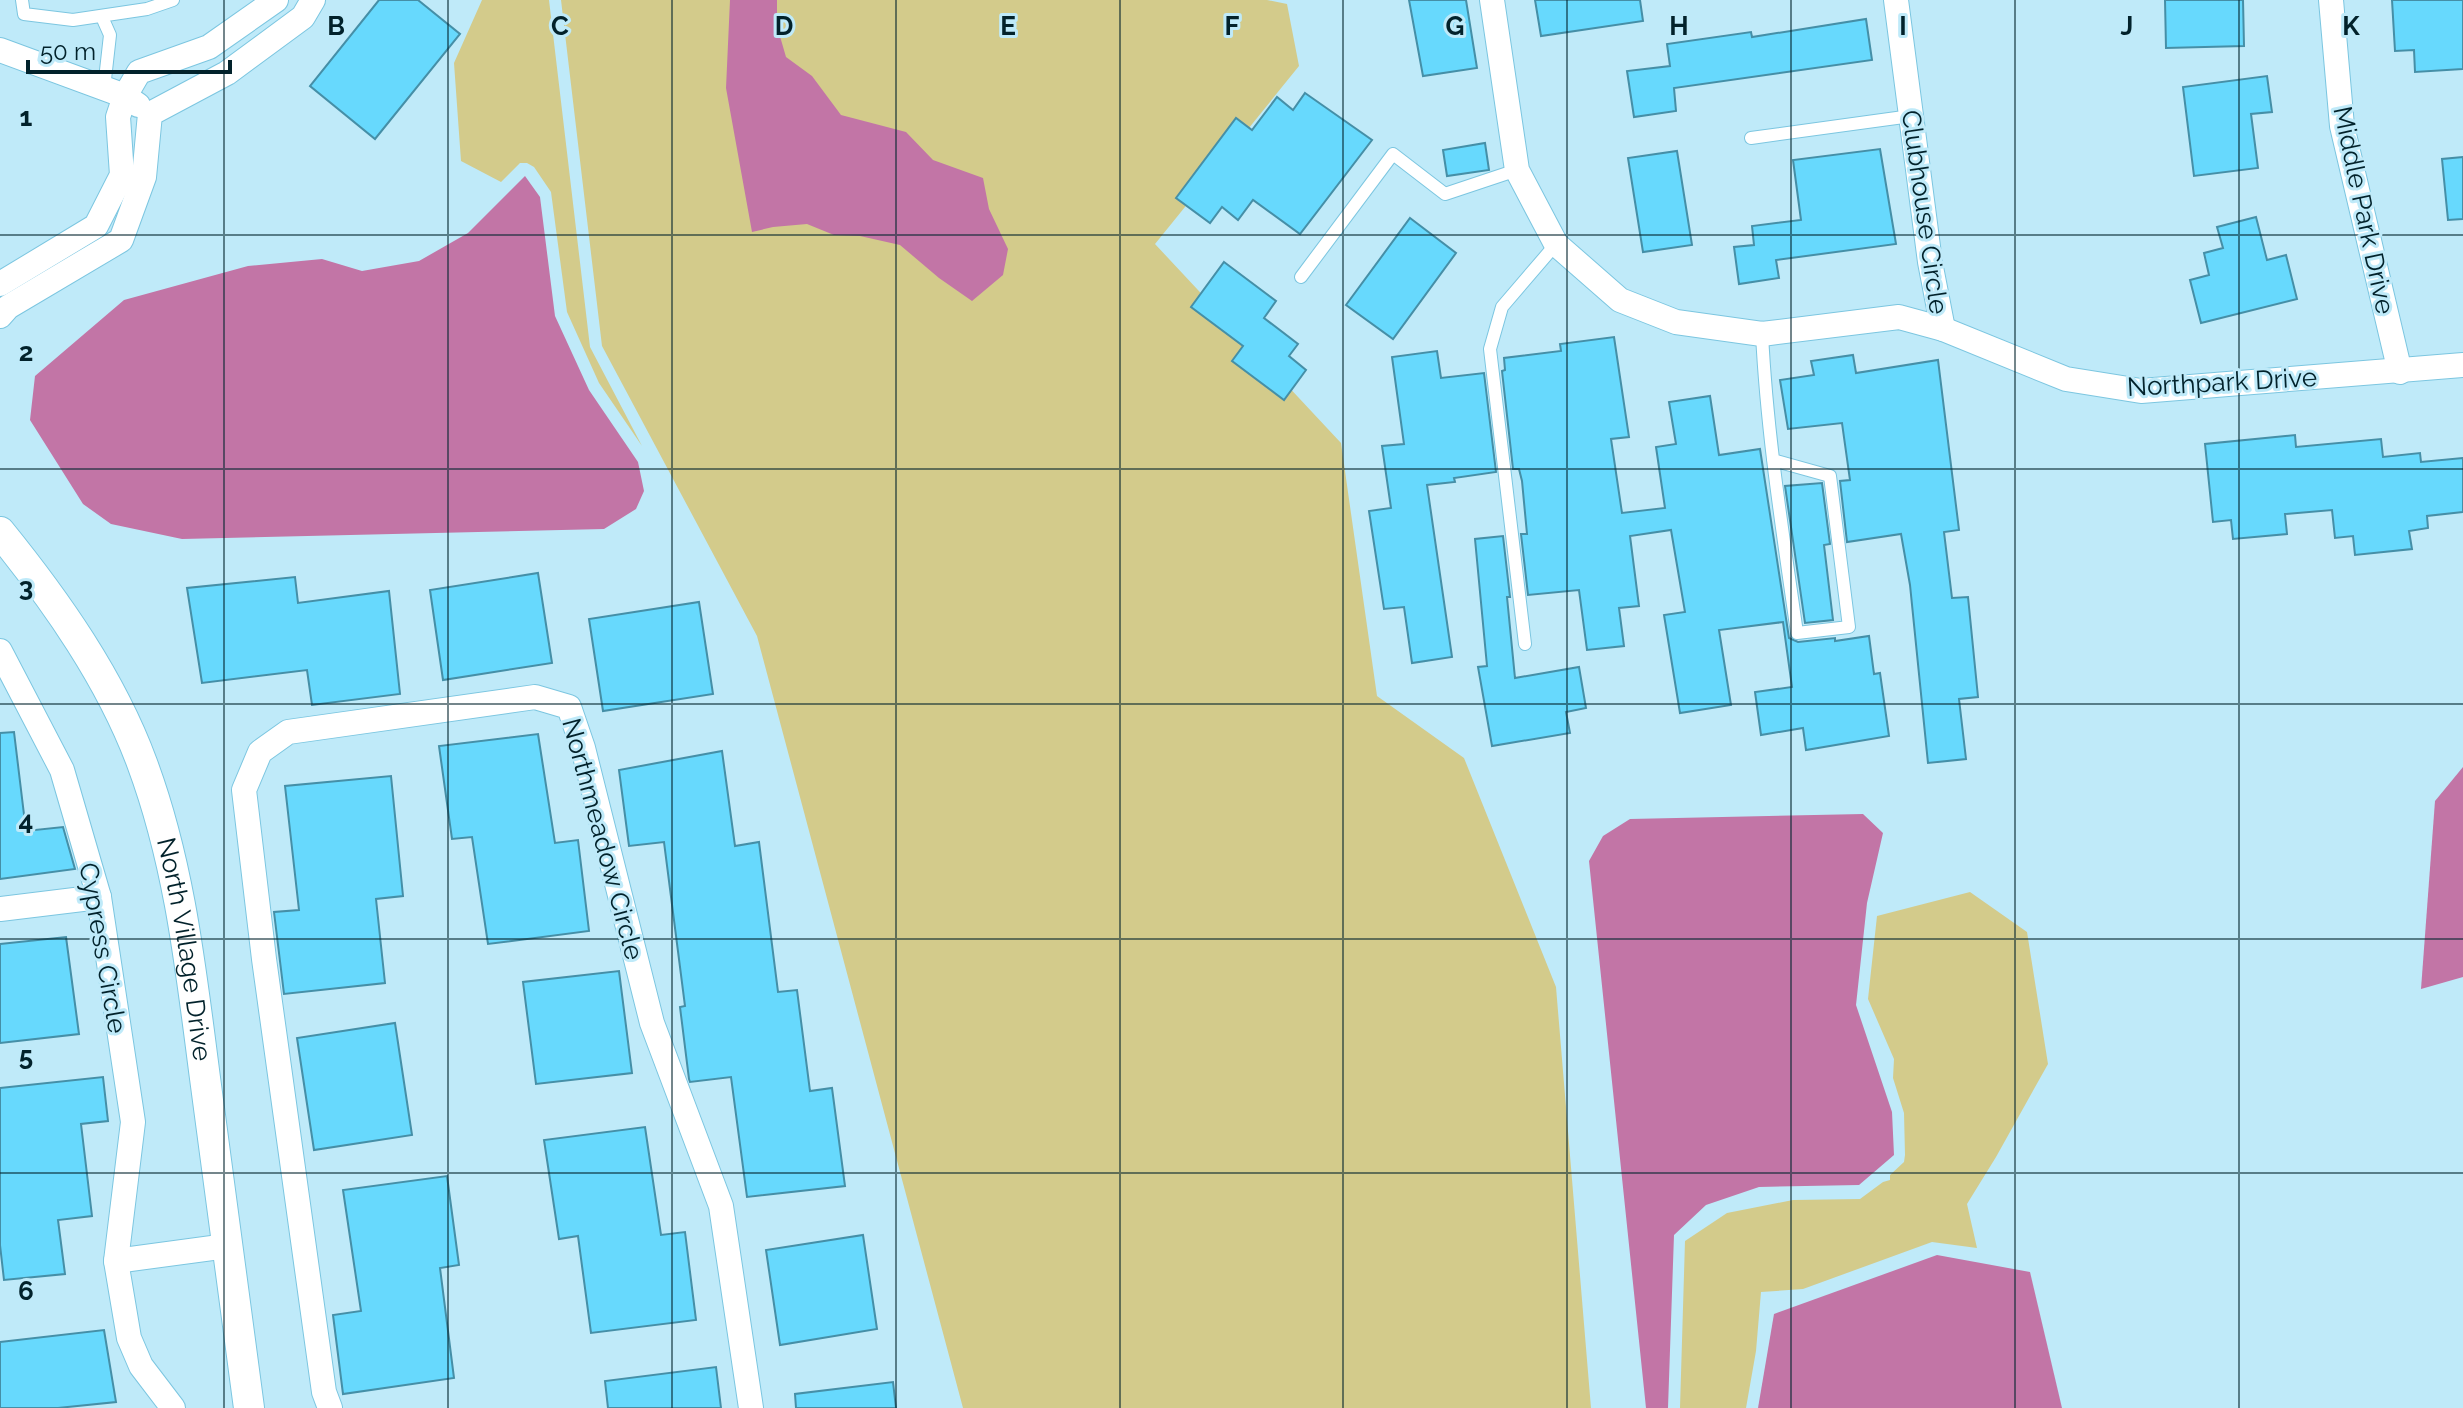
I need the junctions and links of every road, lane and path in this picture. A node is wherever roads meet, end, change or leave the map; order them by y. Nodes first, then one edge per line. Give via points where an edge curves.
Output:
1 (22, 0) edge
2 (173, 0) edge
3 (276, 0) edge
4 (313, 0) edge
5 (1492, 0) edge
6 (1896, 0) edge
7 (2331, 0) edge
8 (102, 17) junction
9 (0, 50) edge
10 (114, 92) junction
11 (150, 114) junction
12 (1911, 116) junction
13 (1751, 138) dead end
14 (1517, 170) junction
15 (1556, 244) junction
16 (1301, 277) dead end
17 (0, 284) edge
18 (0, 316) edge
19 (1943, 329) junction
20 (1762, 334) junction
21 (2463, 365) edge
22 (2400, 372) junction
23 (1773, 460) junction
24 (0, 532) edge
25 (1525, 644) dead end
26 (0, 651) edge
27 (99, 897) junction
28 (0, 909) edge
29 (227, 1246) junction
30 (116, 1261) junction
31 (173, 1408) edge
32 (249, 1408) edge
33 (330, 1408) edge
34 (751, 1408) edge

1 - 8 lane via 24,14 73,20
2 - 8 lane
3 - 10 street via 209,47 139,72
4 - 11 street via 303,17 227,73
5 - 14 street, Clubhouse Circle
6 - 12 street, Clubhouse Circle
7 - 22 street, Middle Park Drive via 2342,126
8 - 10 lane via 110,35
9 - 10 street
10 - 11 street
10 - 17 street via 122,175 96,226
11 - 18 street via 144,177 121,240
12 - 13 lane
12 - 19 street, Clubhouse Circle
14 - 15 street, Clubhouse Circle
14 - 16 lane via 1445,194 1393,154
15 - 20 street, Clubhouse Circle via 1620,300 1676,322
15 - 25 lane via 1502,307 1490,349
19 - 20 street, Clubhouse Circle via 1899,317
19 - 22 street, Northpark Drive via 2066,379 2141,391
20 - 23 lane
21 - 22 street, Northpark Drive
23 - 23 lane via 1797,633 1849,627 1830,476
24 - 29 street, North Village Drive via 99,673 141,761 170,849
26 - 27 street, Cypress Circle via 62,770
27 - 28 street
27 - 30 street, Cypress Circle via 133,1122
29 - 30 street
29 - 32 street, North Village Drive
30 - 31 street, Cypress Circle via 129,1338 141,1366
33 - 34 street, Northmeadow Circle via 244,790 260,752 288,732 535,697 569,707 583,748 652,1023 721,1206

